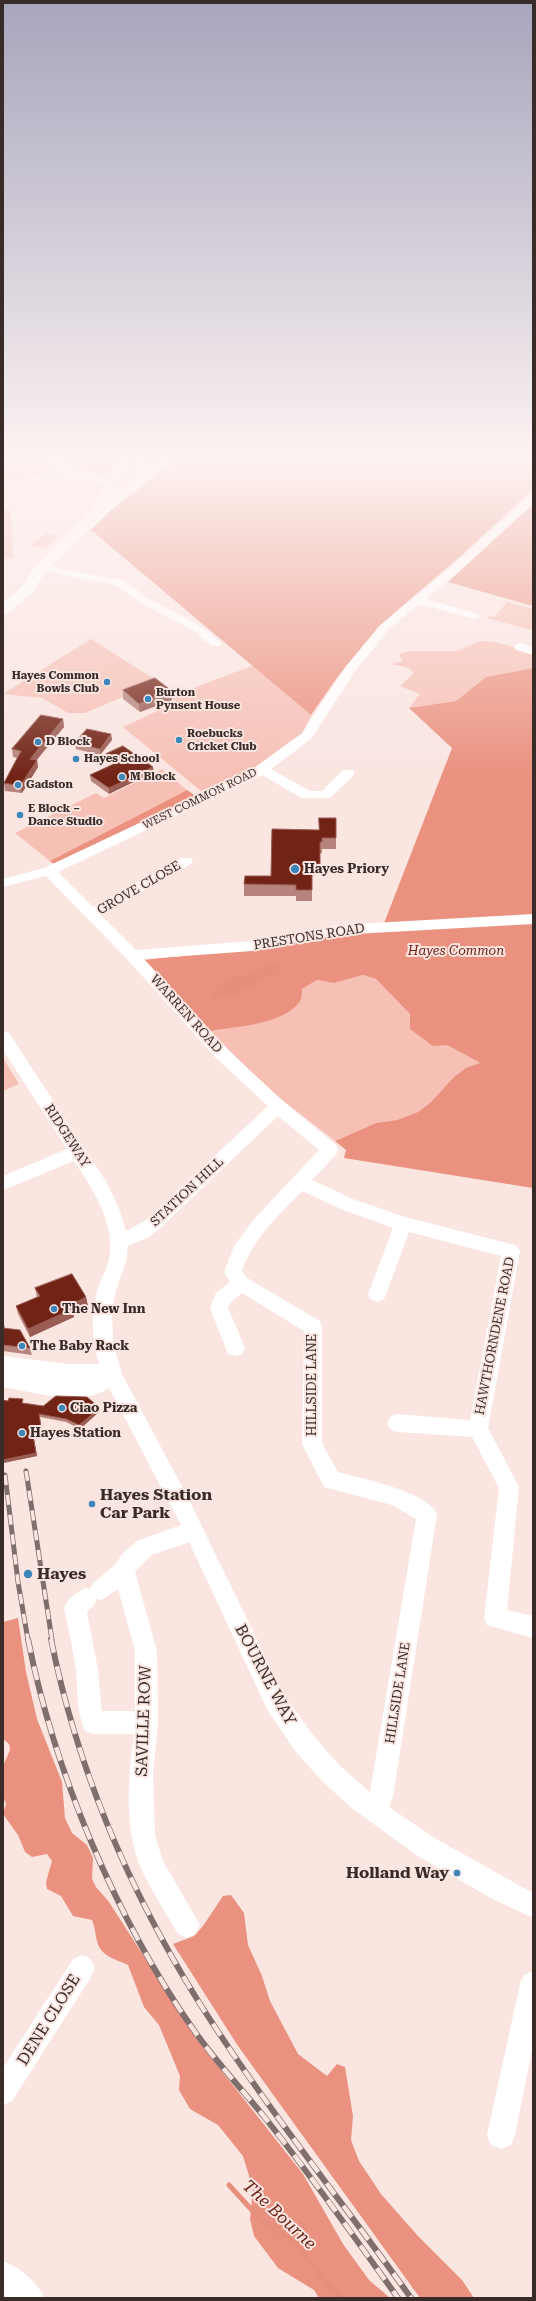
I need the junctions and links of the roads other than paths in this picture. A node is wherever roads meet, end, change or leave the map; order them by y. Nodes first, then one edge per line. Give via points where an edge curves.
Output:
1 (46, 563) edge
2 (462, 563) edge
3 (43, 566) junction
4 (417, 600) junction
5 (3, 610) edge
6 (474, 616) dead end
7 (216, 644) dead end
8 (520, 647) dead end
9 (533, 651) edge
10 (262, 769) junction
11 (348, 773) dead end
12 (186, 861) dead end
13 (49, 871) junction
14 (3, 883) edge
15 (91, 915) junction
16 (533, 919) edge
17 (132, 955) junction
18 (3, 1036) edge
19 (278, 1106) junction
20 (78, 1152) junction
21 (299, 1182) junction
22 (3, 1183) edge
23 (403, 1224) junction
24 (118, 1242) junction
25 (241, 1282) junction
26 (377, 1294) dead end
27 (235, 1348) dead end
28 (3, 1364) edge
29 (112, 1374) junction
30 (3, 1379) edge
31 (397, 1423) dead end
32 (478, 1429) junction
33 (194, 1531) junction
34 (124, 1571) junction
35 (533, 1627) edge
36 (147, 1722) junction
37 (374, 1810) junction
38 (533, 1906) edge
39 (187, 1925) dead end
40 (82, 1968) dead end
41 (533, 1984) edge
42 (3, 2092) edge
43 (501, 2135) dead end
44 (3, 2275) edge
45 (30, 2298) edge

1 - 3 main road
2 - 4 street, WEST COMMON ROAD
3 - 5 main road via 28,589
3 - 7 street via 65,573 119,582 145,601 197,628
4 - 6 street
4 - 10 street, WEST COMMON ROAD via 385,627 351,668 307,736
8 - 9 street
10 - 11 street via 307,795 325,795
10 - 13 street, WEST COMMON ROAD
12 - 15 street, GROVE CLOSE
13 - 14 street, WEST COMMON ROAD
13 - 15 street, WARREN ROAD
15 - 17 street, WARREN ROAD
16 - 17 street, PRESTONS ROAD via 337,930 252,946
17 - 19 street, WARREN ROAD via 220,1053
18 - 20 street, RIDGEWAY
19 - 21 street, WARREN ROAD via 330,1150
19 - 24 street, STATION HILL via 152,1225 143,1232
20 - 22 street
20 - 24 street, RIDGEWAY via 109,1204 117,1228
21 - 23 street, HAWTHORNDENE ROAD via 347,1204
21 - 25 street via 260,1224 240,1251 233,1272
23 - 26 street
23 - 32 street, HAWTHORNDENE ROAD via 511,1251
24 - 29 street via 118,1258 104,1297 102,1316 103,1335
25 - 27 street via 223,1298 219,1308
25 - 37 street, HILLSIDE LANE via 313,1328 312,1444 331,1480 396,1497 427,1514 382,1797
28 - 29 street
29 - 30 street via 101,1383 85,1388
29 - 33 street, BOURNE WAY
31 - 32 street
32 - 35 street via 509,1487 495,1618
33 - 34 street via 139,1549 129,1559
33 - 37 street, BOURNE WAY via 283,1714 319,1760
34 - 36 street, SAVILLE ROW via 146,1651
34 - 36 street via 83,1598 89,1705 93,1723
36 - 39 street, SAVILLE ROW via 141,1773 143,1834 153,1867
37 - 38 street, BOURNE WAY via 440,1854
40 - 42 street, DENE CLOSE
41 - 43 street
44 - 45 street

